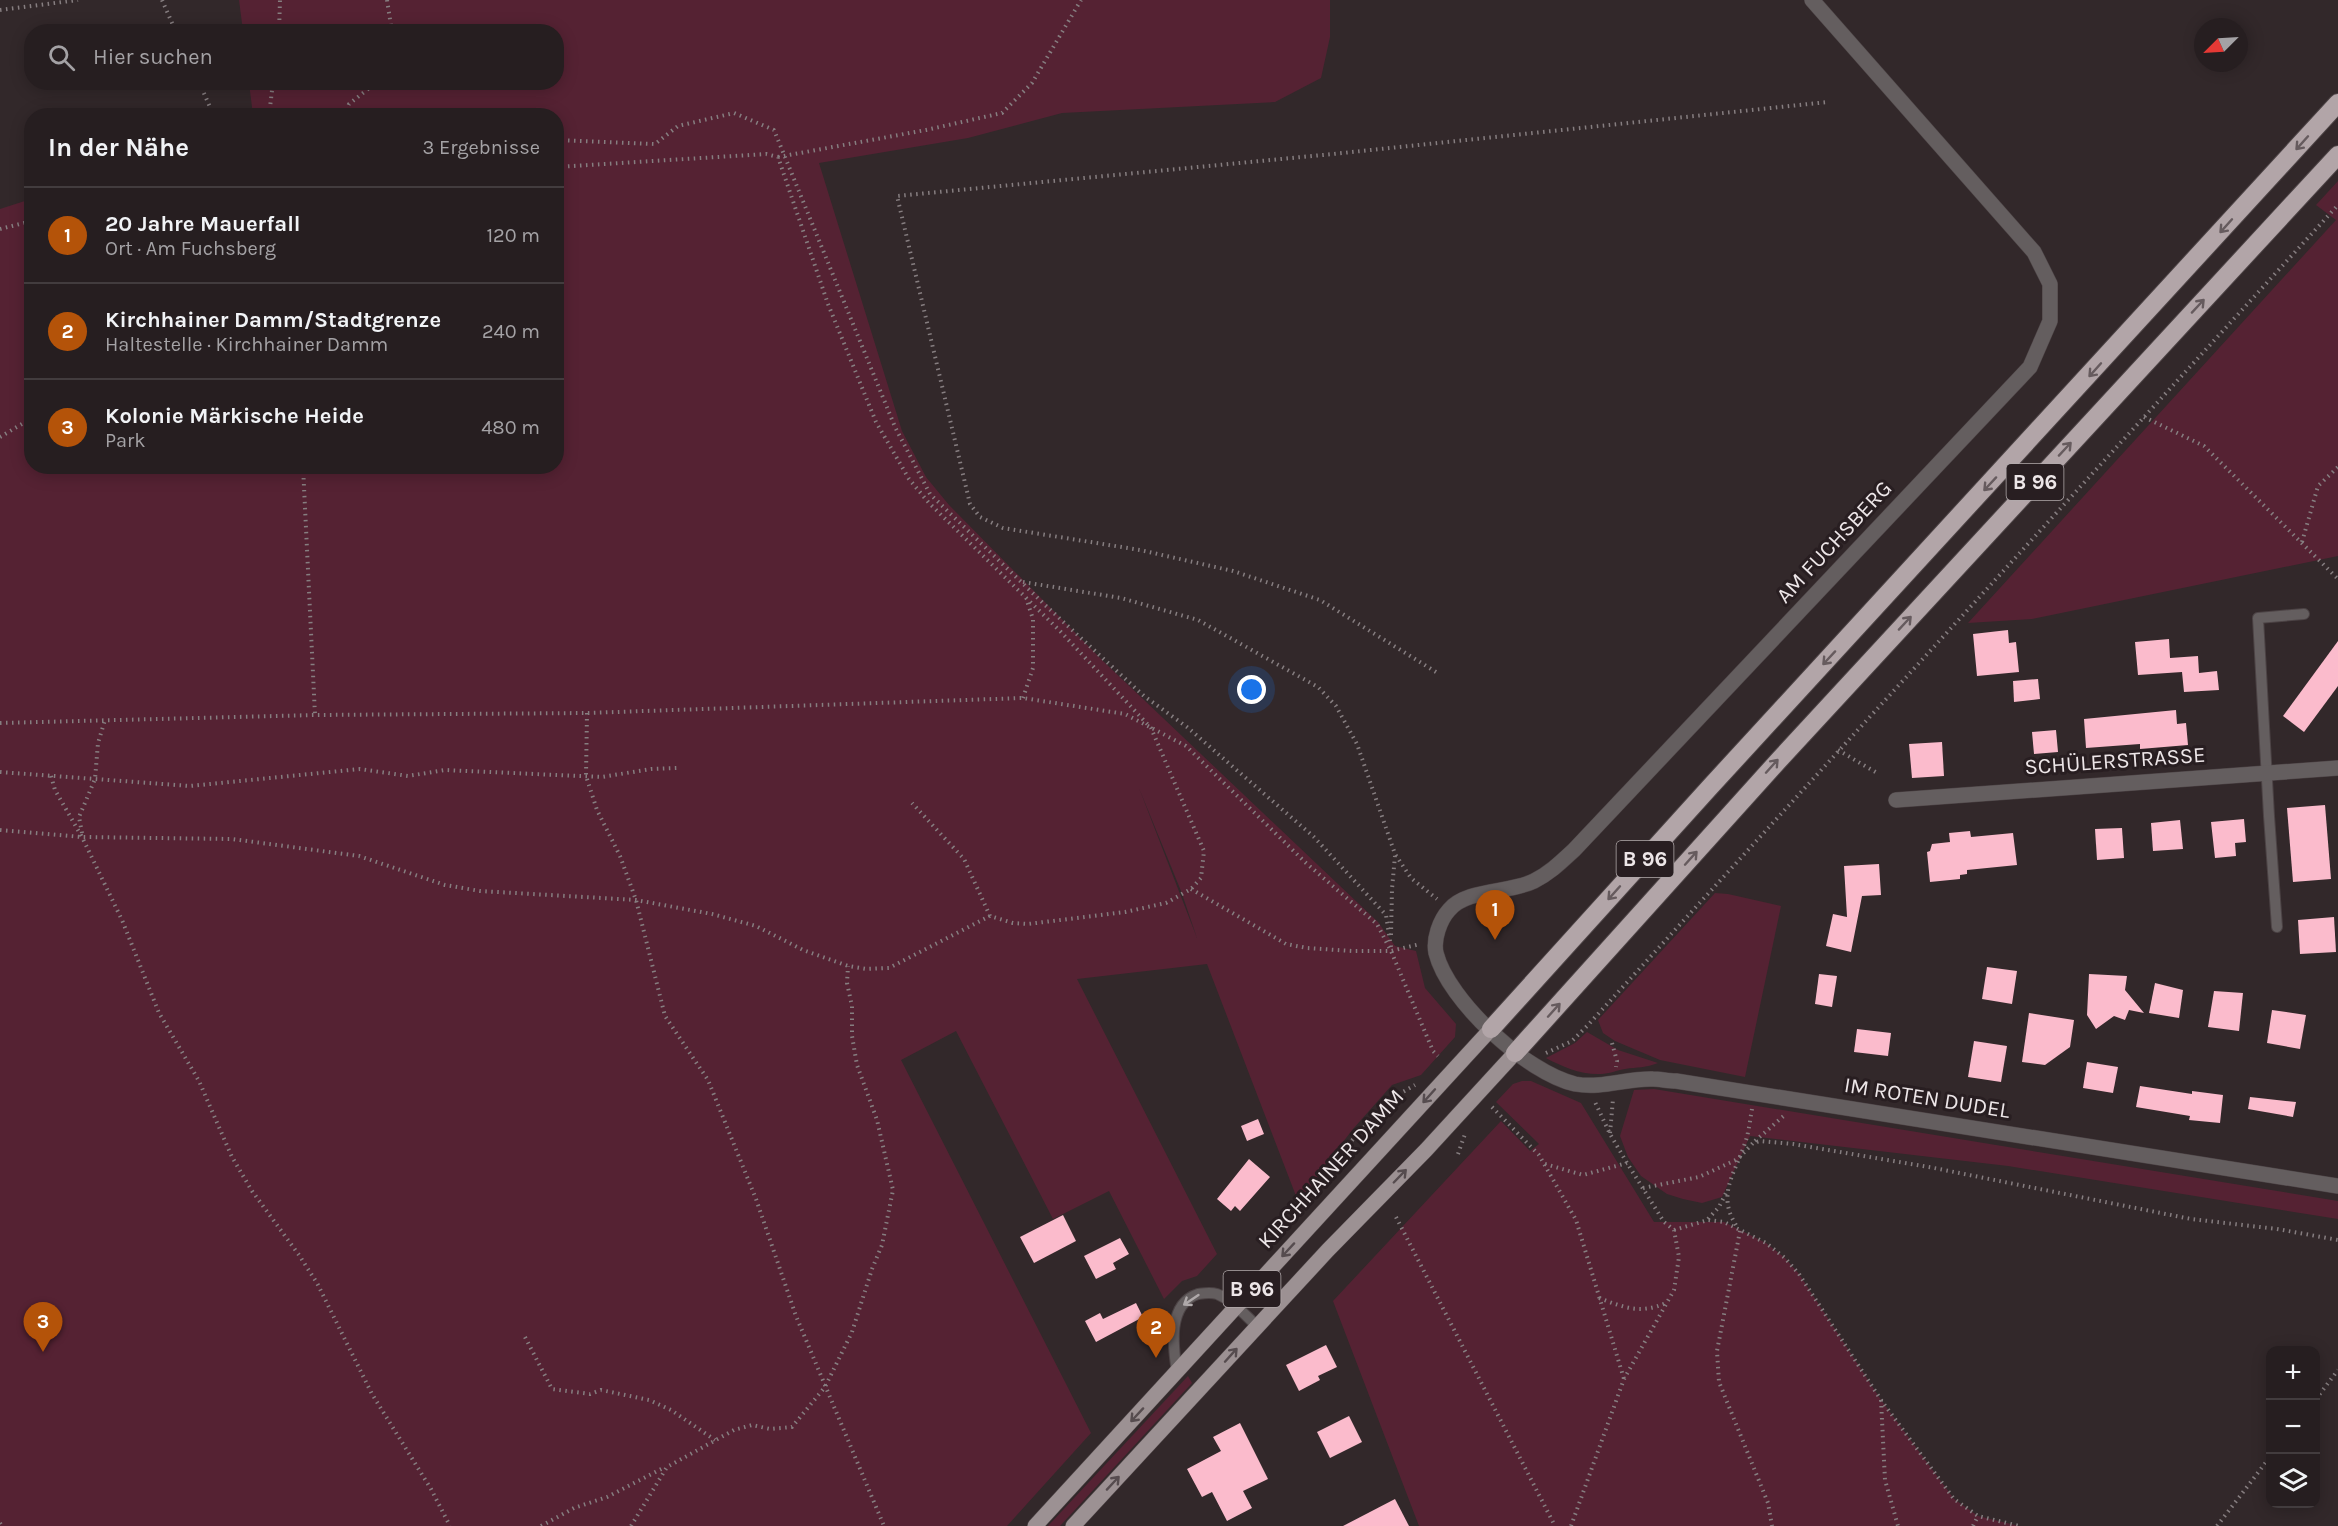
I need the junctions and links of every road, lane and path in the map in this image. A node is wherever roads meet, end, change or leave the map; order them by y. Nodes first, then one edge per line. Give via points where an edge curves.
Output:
1 (78, 0) edge
2 (162, 0) edge
3 (280, 0) edge
4 (387, 0) edge
5 (1081, 0) edge
6 (1812, 0) edge
7 (0, 10) edge
8 (172, 24) edge
9 (279, 24) edge
10 (391, 24) edge
11 (203, 90) edge
12 (272, 90) edge
13 (367, 90) edge
14 (1828, 102) dead end
15 (2338, 103) edge
16 (210, 108) edge
17 (270, 108) edge
18 (347, 108) edge
19 (564, 140) edge
20 (2338, 155) edge
21 (785, 156) junction
22 (778, 157) junction
23 (564, 167) edge
24 (2338, 205) edge
25 (24, 223) edge
26 (0, 229) edge
27 (2144, 417) junction
28 (24, 422) edge
29 (0, 437) edge
30 (2338, 467) edge
31 (303, 474) edge
32 (2302, 542) junction
33 (2338, 579) edge
34 (1021, 582) junction
35 (1026, 597) junction
36 (2304, 614) dead end
37 (1436, 672) dead end
38 (1023, 698) junction
39 (586, 713) junction
40 (315, 715) junction
41 (105, 720) junction
42 (0, 723) edge
43 (1151, 728) junction
44 (1838, 750) junction
45 (678, 768) dead end
46 (2338, 768) edge
47 (0, 772) edge
48 (1877, 773) dead end
49 (2267, 773) junction
50 (51, 776) junction
51 (586, 776) junction
52 (95, 779) junction
53 (1896, 800) dead end
54 (912, 802) dead end
55 (0, 830) edge
56 (82, 837) junction
57 (1395, 854) junction
58 (1191, 889) junction
59 (636, 900) junction
60 (1449, 909) junction
61 (990, 916) junction
62 (2277, 927) dead end
63 (1436, 939) junction
64 (1391, 951) junction
65 (848, 966) junction
66 (1491, 1029) junction
67 (1515, 1053) junction
68 (1438, 1056) dead end
69 (1443, 1058) dead end
70 (1531, 1065) junction
71 (1436, 1066) dead end
72 (1423, 1081) dead end
73 (1593, 1086) junction
74 (1752, 1092) junction
75 (1802, 1101) junction
76 (1492, 1107) dead end
77 (1753, 1143) junction
78 (1738, 1159) junction
79 (1627, 1163) junction
80 (1544, 1164) junction
81 (2338, 1186) edge
82 (1643, 1188) junction
83 (1726, 1193) junction
84 (1304, 1210) dead end
85 (1396, 1217) dead end
86 (1708, 1220) junction
87 (1674, 1230) junction
88 (1741, 1232) junction
89 (2338, 1240) edge
90 (1599, 1298) junction
91 (1667, 1303) junction
92 (1236, 1306) junction
93 (1257, 1326) junction
94 (525, 1336) dead end
95 (2338, 1370) edge
96 (1177, 1372) junction
97 (1624, 1379) junction
98 (825, 1387) junction
99 (2320, 1394) edge
100 (1881, 1400) junction
101 (715, 1440) junction
102 (2266, 1463) edge
103 (667, 1467) junction
104 (1978, 1516) junction
105 (450, 1526) edge
106 (541, 1526) edge
107 (631, 1526) edge
108 (885, 1526) edge
109 (1035, 1526) edge
110 (1073, 1526) edge
111 (1555, 1526) edge
112 (1572, 1526) edge
113 (1772, 1526) edge
114 (1898, 1526) edge
115 (1974, 1526) edge
116 (2019, 1526) edge
117 (2217, 1526) edge

1 - 7 path
2 - 8 path
3 - 9 path
4 - 10 path
5 - 21 path via 1032,83 1002,113
6 - 60 street, AM FUCHSBERG via 2034,252 2050,284 2050,321 2030,367 1574,850 1533,882 1467,898
11 - 16 path
12 - 17 path
13 - 18 path
14 - 37 path via 897,196 970,504 980,518 1004,528 1140,550 1233,571 1320,600
15 -> 66 highway, B 96
19 - 21 path via 656,144 678,126 734,113 774,130
67 -> 20 highway, B 96 via 1779,759
21 - 22 path
21 - 34 path via 895,427 930,494
22 - 23 path via 766,154
22 - 35 path via 828,304 876,422 909,479 928,503
24 - 27 path
25 - 26 path
27 - 32 path via 2204,446
27 - 44 path
28 - 29 path
30 - 32 path via 2318,486
31 - 40 path
32 - 33 path
34 - 57 path via 1120,598 1198,620 1318,687 1336,706 1353,736
34 - 64 path via 1144,696 1196,735 1314,837 1386,915
35 - 38 path via 1033,619 1033,668
35 - 43 path
36 - 49 lane via 2258,618
38 - 39 path
38 - 43 path via 1125,714
39 - 40 path
39 - 51 path
40 - 41 path
41 - 42 path
41 - 52 path via 98,742
43 - 58 path via 1204,851 1201,878
43 - 64 path via 1186,746 1306,863 1377,924
44 - 48 path
44 - 70 path via 1572,1041
45 - 51 path
46 - 49 street, SCHÜLERSTRASSE
47 - 50 path
49 - 53 street, SCHÜLERSTRASSE
49 - 62 lane
50 - 52 path
50 - 56 path
51 - 52 path via 445,770 408,776 360,769 190,786
51 - 59 path
52 - 56 path via 80,817
54 - 61 path via 964,859
55 - 56 path
56 - 59 path via 232,839 359,856 445,885 480,891
56 - 105 path via 122,920 159,1012 199,1081 232,1156 317,1282 372,1394
57 - 60 path via 1412,878
57 - 64 path
58 - 61 path via 1166,903 1125,912 1028,924
58 - 64 path via 1286,944 1341,951
59 - 65 path via 756,926 803,950
59 - 98 path via 665,1016 708,1080
60 - 63 street
61 - 65 path via 889,968
63 - 64 path
63 - 66 street via 1436,952 1445,975 1457,994
64 - 68 path
65 - 98 path via 857,1065 877,1120 893,1190 882,1245 852,1332
66 - 67 street
66 -> 92 main road, KIRCHHAINER DAMM / B 96
67 - 70 street, IM ROTEN DUDEL
93 -> 67 main road, B 96
69 - 71 path
70 - 73 street, IM ROTEN DUDEL via 1574,1083
72 - 84 path via 1384,1105 1312,1191
73 - 74 street, IM ROTEN DUDEL via 1652,1079
73 - 79 path via 1596,1106
74 - 75 street, IM ROTEN DUDEL
74 - 78 path via 1745,1143
75 - 77 path
75 - 81 street, IM ROTEN DUDEL
76 - 80 path via 1532,1146
77 - 78 path
77 - 89 path via 1804,1146 2191,1219
78 - 82 path via 1699,1177
78 - 83 path
79 - 80 path via 1583,1175
79 - 82 path
80 - 90 path via 1576,1220
82 - 87 path via 1664,1222
83 - 86 path
83 - 88 path via 1730,1216
85 - 111 path
86 - 87 path
86 - 88 path via 1724,1222
87 - 91 path via 1679,1257 1674,1290
88 - 100 path via 1766,1243 1799,1274
88 - 113 path via 1716,1351 1719,1382 1768,1503
90 - 91 path via 1625,1309 1650,1310
90 - 97 path
91 - 97 path
92 - 93 lane
92 - 96 main road, KIRCHHAINER DAMM / B 96
92 -> 96 lane via 1207,1292 1185,1301 1176,1314 1173,1347
110 -> 93 main road, B 96
94 - 101 path via 552,1389 590,1394 600,1390 649,1400
95 - 99 path
96 -> 109 main road, KIRCHHAINER DAMM / B 96
97 - 112 path
98 - 101 path via 792,1427 770,1429 752,1425
98 - 108 path
100 - 104 path via 1954,1499
100 - 114 path via 1885,1480
101 - 103 path
102 - 117 path
103 - 106 path
103 - 107 path
104 - 115 path
104 - 116 path

